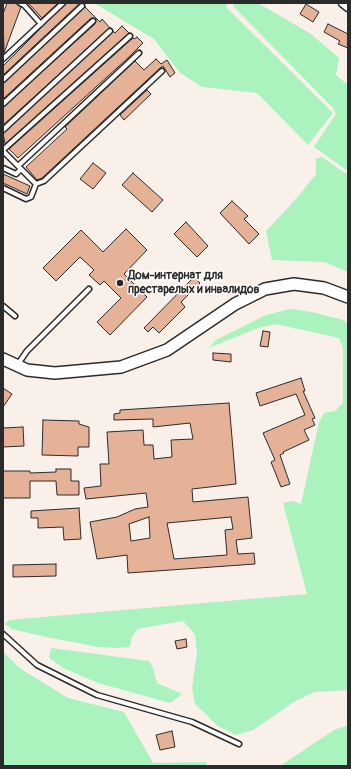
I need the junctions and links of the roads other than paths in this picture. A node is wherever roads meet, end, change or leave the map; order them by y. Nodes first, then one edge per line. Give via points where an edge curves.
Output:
1 (62, 3) edge
2 (343, 3) edge
3 (23, 4) edge
4 (82, 6) dead end
5 (348, 7) edge
6 (93, 21) dead end
7 (41, 24) junction
8 (110, 31) dead end
9 (130, 36) dead end
10 (139, 53) dead end
11 (3, 60) edge
12 (162, 71) dead end
13 (3, 80) edge
14 (3, 104) edge
15 (3, 130) edge
16 (3, 151) edge
17 (3, 168) edge
18 (20, 168) junction
19 (36, 184) junction
20 (3, 188) edge
21 (89, 289) dead end
22 (348, 297) edge
23 (3, 306) edge
24 (15, 316) dead end
25 (3, 359) edge
26 (17, 365) junction
27 (3, 634) edge
28 (239, 744) dead end

1 - 7 lane
2 - 5 street
3 - 7 lane
4 - 13 lane
6 - 14 lane
7 - 11 lane
8 - 15 lane
9 - 16 lane
10 - 18 lane
12 - 19 lane via 44,181
16 - 18 lane
17 - 18 lane via 16,174
18 - 19 lane
19 - 20 lane via 31,197 26,198
21 - 26 lane via 27,351
22 - 26 main road via 324,288 294,284 265,289 235,304 167,350 121,367 55,373 27,370
23 - 24 lane
25 - 26 main road
27 - 28 lane via 37,665 97,695 192,722

